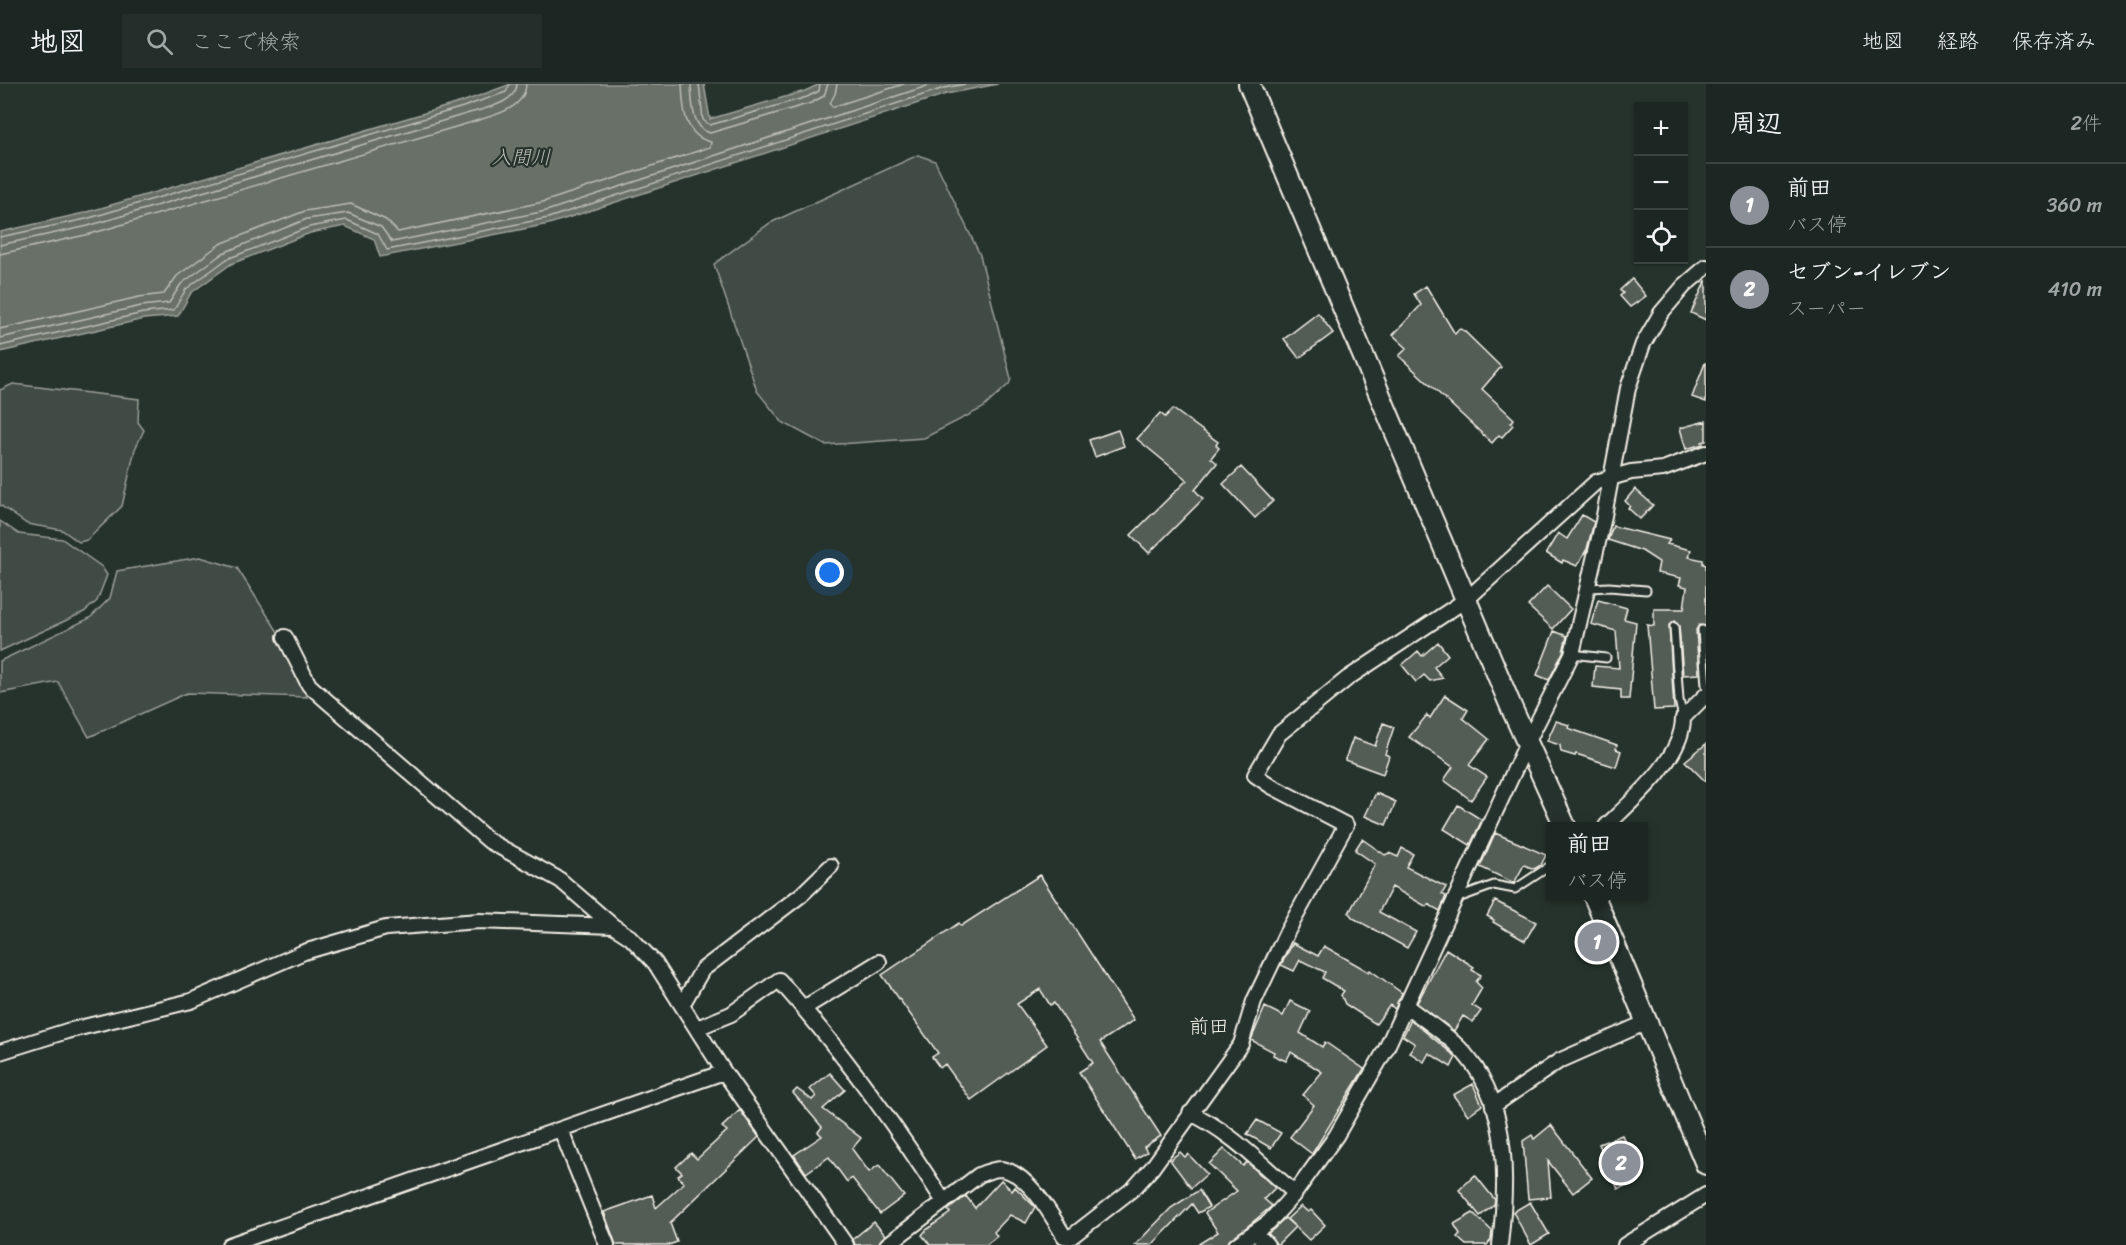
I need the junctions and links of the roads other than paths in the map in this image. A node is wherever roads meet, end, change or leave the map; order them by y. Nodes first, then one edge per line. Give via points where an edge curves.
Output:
1 (1249, 84) edge
2 (1706, 267) edge
3 (1706, 453) edge
4 (1610, 477) junction
5 (1589, 588) junction
6 (1646, 590) dead end
7 (1467, 599) junction
8 (1674, 627) dead end
9 (1702, 630) dead end
10 (285, 637) dead end
11 (1572, 654) junction
12 (1606, 658) dead end
13 (1706, 687) edge
14 (1706, 695) edge
15 (1683, 718) junction
16 (1527, 743) junction
17 (1562, 822) edge
18 (1610, 822) edge
19 (831, 866) dead end
20 (1546, 869) edge
21 (1458, 898) junction
22 (1596, 900) edge
23 (613, 926) junction
24 (879, 962) dead end
25 (682, 1005) junction
26 (1405, 1005) junction
27 (804, 1008) junction
28 (1647, 1022) junction
29 (698, 1028) junction
30 (0, 1052) edge
31 (724, 1072) junction
32 (1493, 1106) junction
33 (1190, 1113) junction
34 (561, 1130) junction
35 (1706, 1164) edge
36 (1294, 1193) junction
37 (1706, 1195) edge
38 (944, 1202) junction
39 (1255, 1232) junction
40 (229, 1245) edge
41 (608, 1245) edge
42 (846, 1245) edge
43 (887, 1245) edge
44 (1236, 1245) edge
45 (1267, 1245) edge
46 (1500, 1245) edge
47 (1625, 1245) edge

1 - 7 street
2 - 4 street via 1661,313 1643,344 1628,388
3 - 4 street via 1664,469
4 - 5 street
4 - 7 street via 1596,482
5 - 6 lane
5 - 11 street
7 - 16 street
7 - 33 street via 1348,678 1287,727 1255,775 1346,825 1263,982 1241,1044
8 - 15 lane
9 - 13 lane
10 - 23 street via 309,685 327,701 489,841 560,880
11 - 12 lane
11 - 16 street
14 - 15 street
15 - 18 street via 1683,734 1673,752 1634,801
16 - 17 street
16 - 21 street
19 - 25 street via 801,895 702,970
20 - 21 lane via 1515,890 1494,885
21 - 26 street
22 - 28 street
23 - 25 street via 655,963
23 - 30 street via 479,921 386,928 304,952 191,1000
24 - 27 street
25 - 29 street
26 - 32 street via 1469,1059
26 - 36 street via 1365,1089
27 - 29 street via 779,980 731,1014
27 - 38 street via 909,1147
28 - 32 street via 1559,1061
28 - 35 street
29 - 31 street
31 - 34 street
31 - 42 street
32 - 46 street via 1503,1155
33 - 36 street via 1249,1153
33 - 38 street via 1134,1188 1071,1237 1064,1236 1044,1203 1025,1183 1003,1169 979,1175
34 - 40 street
34 - 41 street
36 - 39 street
37 - 47 street
38 - 43 street
39 - 44 street
39 - 45 street

